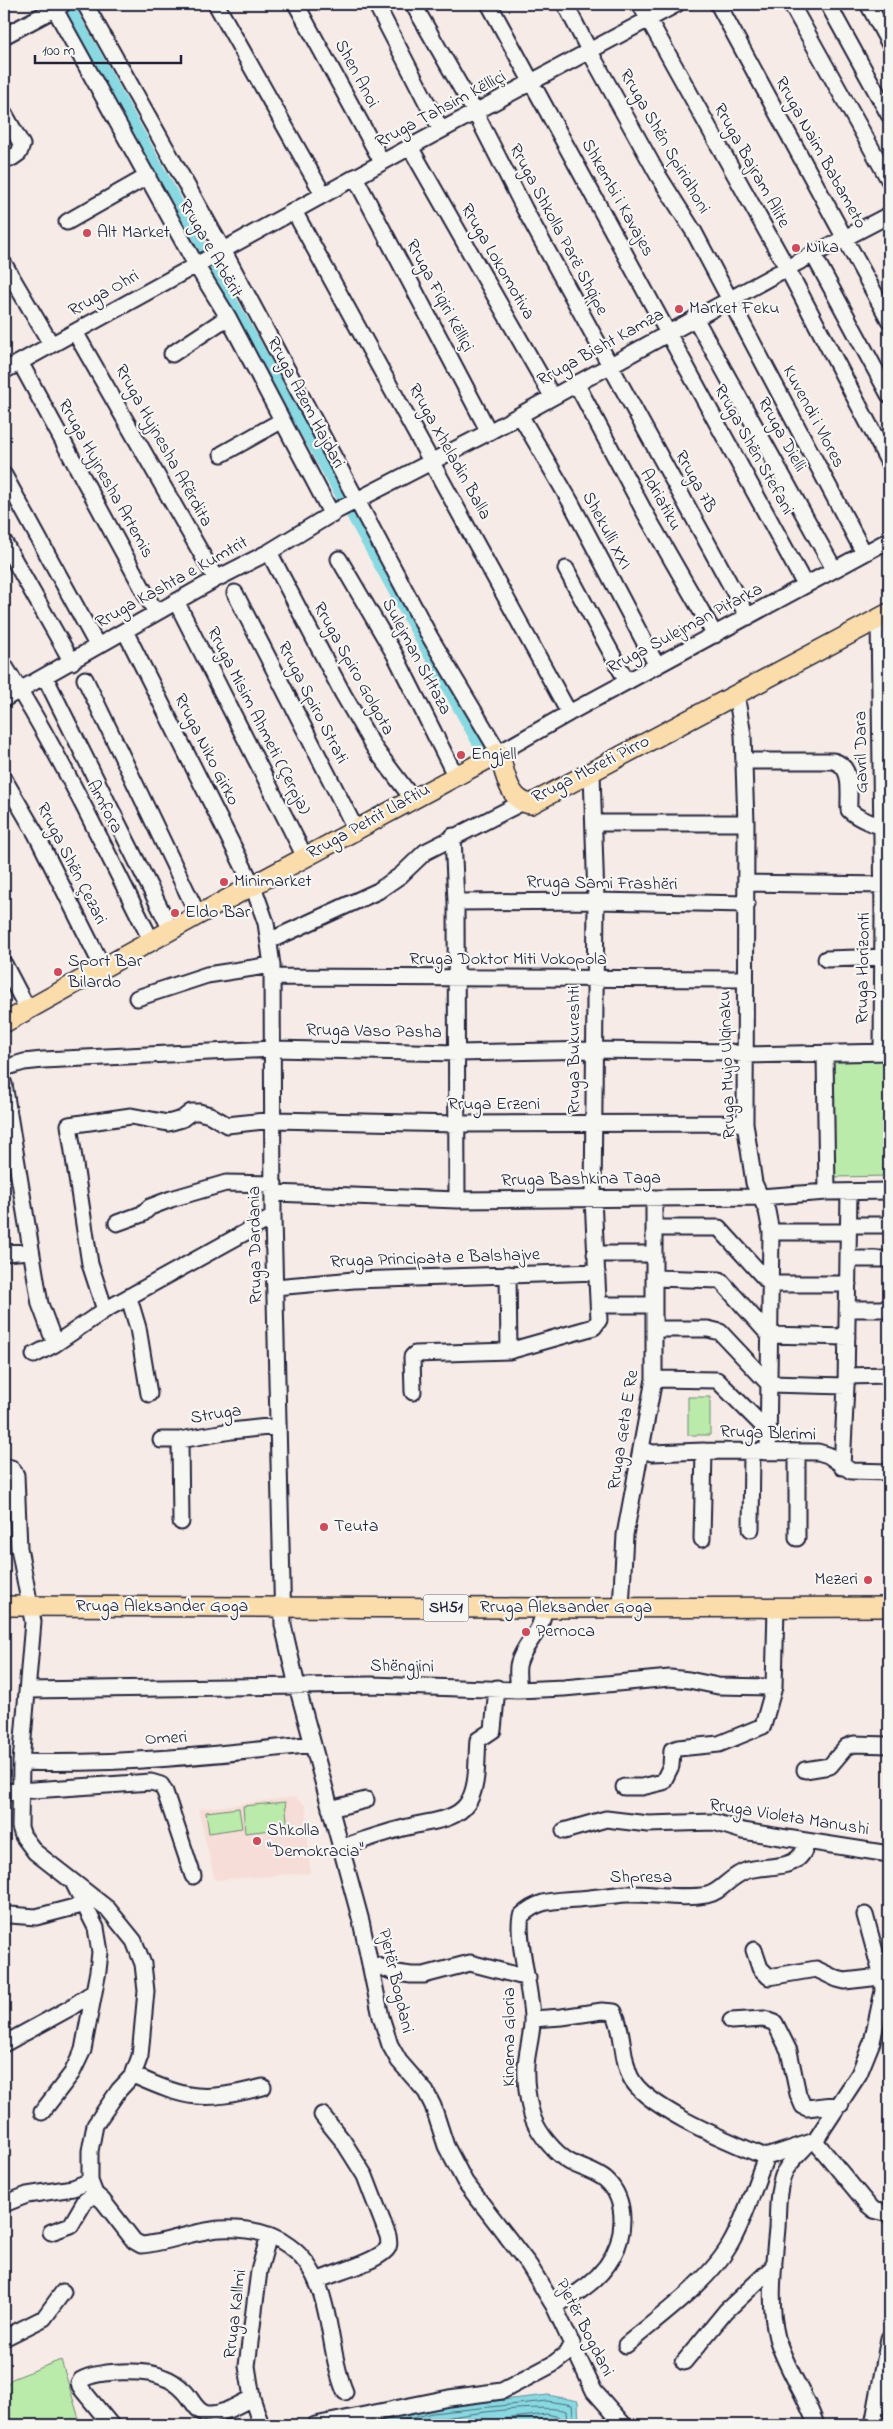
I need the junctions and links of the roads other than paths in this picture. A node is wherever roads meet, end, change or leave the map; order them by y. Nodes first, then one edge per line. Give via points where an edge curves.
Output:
1 (85, 4) edge
2 (216, 4) edge
3 (296, 4) edge
4 (376, 4) edge
5 (413, 4) edge
6 (489, 4) edge
7 (565, 4) edge
8 (640, 4) edge
9 (676, 4) edge
10 (718, 4) edge
11 (791, 4) edge
12 (828, 4) edge
13 (868, 4) edge
14 (56, 5) edge
15 (649, 20) junction
16 (4, 36) edge
17 (889, 43) edge
18 (590, 52) junction
19 (532, 82) junction
20 (475, 112) junction
21 (4, 113) edge
22 (889, 115) edge
23 (441, 130) junction
24 (410, 147) junction
25 (12, 158) dead end
26 (382, 162) junction
27 (148, 176) junction
28 (355, 177) junction
29 (889, 180) edge
30 (324, 194) junction
31 (294, 211) junction
32 (889, 215) edge
33 (67, 222) dead end
34 (845, 237) junction
35 (220, 252) junction
36 (813, 254) junction
37 (199, 263) junction
38 (4, 264) edge
39 (787, 268) junction
40 (729, 300) junction
41 (228, 317) junction
42 (695, 318) junction
43 (889, 320) edge
44 (75, 332) junction
45 (667, 334) junction
46 (51, 344) junction
47 (172, 354) dead end
48 (20, 362) junction
49 (609, 365) junction
50 (4, 372) edge
51 (576, 383) junction
52 (889, 395) edge
53 (552, 396) junction
54 (520, 415) junction
55 (281, 421) junction
56 (489, 432) junction
57 (222, 454) dead end
58 (432, 462) junction
59 (889, 463) edge
60 (4, 475) edge
61 (356, 502) junction
62 (335, 513) junction
63 (889, 540) edge
64 (4, 542) edge
65 (269, 552) junction
66 (864, 553) junction
67 (339, 559) dead end
68 (566, 569) dead end
69 (834, 569) junction
70 (216, 579) junction
71 (805, 585) junction
72 (235, 593) dead end
73 (177, 602) junction
74 (156, 613) junction
75 (884, 616) edge
76 (748, 617) junction
77 (125, 630) junction
78 (715, 635) junction
79 (97, 645) junction
80 (72, 662) junction
81 (4, 665) edge
82 (657, 666) junction
83 (45, 677) junction
84 (85, 679) dead end
85 (627, 682) junction
86 (885, 684) edge
87 (20, 691) junction
88 (736, 694) junction
89 (4, 699) edge
90 (569, 713) junction
91 (499, 753) junction
92 (744, 761) junction
93 (592, 772) junction
94 (456, 775) junction
95 (4, 779) edge
96 (412, 798) junction
97 (521, 802) junction
98 (595, 823) junction
99 (746, 823) junction
100 (885, 827) edge
101 (356, 830) junction
102 (453, 836) junction
103 (306, 857) junction
104 (747, 883) junction
105 (886, 885) edge
106 (253, 886) junction
107 (596, 901) junction
108 (456, 902) junction
109 (747, 904) junction
110 (198, 915) junction
111 (171, 930) junction
112 (269, 941) junction
113 (152, 942) junction
114 (886, 957) edge
115 (826, 959) dead end
116 (4, 964) edge
117 (103, 968) junction
118 (272, 971) junction
119 (456, 979) junction
120 (594, 979) junction
121 (744, 979) junction
122 (138, 998) dead end
123 (28, 1010) junction
124 (4, 1023) edge
125 (273, 1049) junction
126 (595, 1050) junction
127 (886, 1052) edge
128 (458, 1053) junction
129 (825, 1054) junction
130 (744, 1055) junction
131 (4, 1068) edge
132 (4, 1084) edge
133 (274, 1120) junction
134 (594, 1123) junction
135 (745, 1123) junction
136 (457, 1124) junction
137 (274, 1188) junction
138 (889, 1191) edge
139 (827, 1192) junction
140 (849, 1192) junction
141 (760, 1197) junction
142 (654, 1198) junction
143 (592, 1199) junction
144 (457, 1200) junction
145 (273, 1217) junction
146 (117, 1223) dead end
147 (889, 1225) edge
148 (654, 1228) junction
149 (849, 1228) junction
150 (771, 1232) junction
151 (31, 1251) junction
152 (4, 1253) edge
153 (596, 1254) junction
154 (654, 1254) junction
155 (848, 1259) junction
156 (889, 1259) edge
157 (597, 1272) junction
158 (508, 1274) junction
159 (654, 1278) junction
160 (770, 1284) junction
161 (848, 1284) junction
162 (275, 1287) junction
163 (129, 1298) junction
164 (599, 1305) junction
165 (654, 1305) junction
166 (848, 1309) junction
167 (889, 1309) edge
168 (105, 1310) junction
169 (654, 1328) junction
170 (770, 1335) junction
171 (847, 1337) junction
172 (55, 1344) junction
173 (508, 1351) junction
174 (34, 1355) dead end
175 (889, 1375) edge
176 (654, 1379) junction
177 (846, 1381) junction
178 (769, 1384) junction
179 (412, 1392) dead end
180 (149, 1394) dead end
181 (277, 1426) junction
182 (768, 1431) junction
183 (161, 1440) dead end
184 (180, 1440) junction
185 (642, 1449) junction
186 (704, 1451) junction
187 (752, 1452) junction
188 (768, 1452) junction
189 (797, 1452) junction
190 (842, 1467) junction
191 (10, 1471) edge
192 (889, 1472) edge
193 (181, 1522) dead end
194 (751, 1529) dead end
195 (797, 1538) dead end
196 (702, 1539) dead end
197 (4, 1606) edge
198 (282, 1606) junction
199 (776, 1606) junction
200 (29, 1607) junction
201 (889, 1607) edge
202 (544, 1608) junction
203 (621, 1608) junction
204 (296, 1686) junction
205 (774, 1687) junction
206 (497, 1688) junction
207 (28, 1690) junction
208 (518, 1690) junction
209 (313, 1744) junction
210 (889, 1745) edge
211 (20, 1762) junction
212 (805, 1770) dead end
213 (624, 1787) dead end
214 (20, 1789) junction
215 (4, 1792) edge
216 (366, 1800) dead end
217 (330, 1809) junction
218 (564, 1831) dead end
219 (807, 1842) junction
220 (342, 1847) junction
221 (889, 1854) edge
222 (193, 1876) dead end
223 (72, 1880) junction
224 (82, 1905) junction
225 (10, 1914) dead end
226 (865, 1915) dead end
227 (754, 1950) dead end
228 (370, 1963) junction
229 (886, 1976) edge
230 (528, 1978) junction
231 (92, 1993) junction
232 (532, 2019) junction
233 (731, 2021) dead end
234 (4, 2044) edge
235 (133, 2075) junction
236 (263, 2087) dead end
237 (841, 2104) junction
238 (42, 2112) dead end
239 (322, 2115) dead end
240 (812, 2142) junction
241 (766, 2157) junction
242 (92, 2188) junction
243 (4, 2204) edge
244 (889, 2214) edge
245 (51, 2232) dead end
246 (269, 2235) junction
247 (774, 2266) junction
248 (317, 2280) junction
249 (63, 2292) dead end
250 (554, 2306) junction
251 (5, 2336) edge
252 (889, 2338) edge
253 (572, 2343) junction
254 (626, 2345) dead end
255 (684, 2362) dead end
256 (345, 2392) dead end
257 (252, 2398) junction
258 (111, 2425) edge
259 (261, 2425) edge
260 (315, 2425) edge
261 (624, 2425) edge
262 (816, 2425) edge
263 (873, 2425) edge

1 - 35 street, Rruga Azem Hajdari
2 - 30 street
3 - 26 street, Shen Anoi
4 - 23 street
5 - 20 street, Rruga Shkolla Parë Shqipe
6 - 19 street, Shkembi i Kavajes
7 - 18 street, Rruga Shën Spiridhoni
8 - 15 street, Rruga Bajram Alite
9 - 15 street, Rruga Tahsim Këlliçi
10 - 34 street, Rruga Naim Babameto
11 - 29 street
12 - 22 street
13 - 17 street
14 - 16 street
14 - 27 street, Rruga e Arbërit
15 - 18 street, Rruga Tahsim Këlliçi
15 - 39 street, Rruga Bajram Alite
18 - 19 street, Rruga Tahsim Këlliçi
18 - 40 street, Rruga Shën Spiridhoni via 658,175 694,232
19 - 20 street, Rruga Tahsim Këlliçi
19 - 45 street, Shkembi i Kavajes
20 - 23 street, Rruga Tahsim Këlliçi
20 - 49 street, Rruga Shkolla Parë Shqipe
21 - 25 street via 22,145
23 - 24 street, Rruga Tahsim Këlliçi
24 - 26 street, Rruga Tahsim Këlliçi
24 - 53 street, Rruga Lokomotiva
26 - 28 street, Rruga Tahsim Këlliçi
27 - 33 street
27 - 37 street, Rruga e Arbërit
28 - 30 street, Rruga Tahsim Këlliçi
28 - 56 street, Rruga Fiqiri Këlliçi
30 - 31 street, Rruga Tahsim Këlliçi
31 - 35 street, Rruga Tahsim Këlliçi
31 - 58 street, Rruga Xheladin Balla
32 - 34 street, Rruga Bisht Kamza
34 - 36 street, Rruga Bisht Kamza
34 - 43 street, Rruga Naim Babameto
35 - 37 street, Rruga Ohri
35 - 61 street, Rruga Azem Hajdari
36 - 39 street, Rruga Bisht Kamza
36 - 52 street
37 - 41 street, Rruga e Arbërit
37 - 44 street, Rruga Ohri
38 - 46 street
39 - 40 street, Rruga Bisht Kamza
39 - 59 street, Rruga Bajram Alite
40 - 42 street, Rruga Bisht Kamza
40 - 66 street, Kuvendi i Vlores
41 - 47 street
41 - 55 street, Rruga e Arbërit
42 - 45 street, Rruga Bisht Kamza
42 - 69 street, Rruga Dielli
44 - 46 street, Rruga Ohri
44 - 70 street, Rruga Hyjnesha Afërdita
45 - 49 street, Rruga Bisht Kamza
45 - 71 street, Rruga Shën Stefani
46 - 48 street, Rruga Ohri
48 - 50 street, Rruga Ohri
48 - 74 street, Rruga Hyjnesha Artemis
49 - 51 street, Rruga Bisht Kamza
49 - 76 street, Rruga 7B
51 - 53 street, Rruga Bisht Kamza
51 - 78 street, Adriatiku
53 - 54 street, Rruga Bisht Kamza
54 - 56 street, Rruga Bisht Kamza
54 - 82 street, Shekulli XXI via 570,501
55 - 57 street
55 - 62 street, Rruga e Arbërit
56 - 58 street, Rruga Bisht Kamza
58 - 61 street, Rruga Bisht Kamza
58 - 90 street, Rruga Xheladin Balla
60 - 79 street
61 - 62 street, Rruga Kashta e Kumtrit
61 - 91 street, Rruga Azem Hajdari via 430,637
62 - 65 street, Rruga Kashta e Kumtrit
63 - 66 street, Rruga Sulejman Pitarka
64 - 80 street
65 - 70 street, Rruga Kashta e Kumtrit
65 - 96 street, Rruga Spiro Golgota via 343,694 375,749
66 - 69 street, Rruga Sulejman Pitarka
67 - 94 street, Sulejman SHtaza via 394,655
68 - 85 street
69 - 71 street, Rruga Sulejman Pitarka
70 - 73 street, Rruga Kashta e Kumtrit
71 - 76 street, Rruga Sulejman Pitarka
72 - 101 street, Rruga Spiro Strati
73 - 74 street, Rruga Kashta e Kumtrit
73 - 103 street, Rruga Misim Ahmeti (Çerpja)
74 - 77 street, Rruga Kashta e Kumtrit
75 - 86 street, Gavril Dara
75 - 88 main road, Rruga Mbreti Pirro
76 - 78 street, Rruga Sulejman Pitarka
77 - 79 street, Rruga Kashta e Kumtrit
77 - 106 street, Rruga Niko Girko
78 - 82 street, Rruga Sulejman Pitarka
79 - 80 street, Rruga Kashta e Kumtrit
80 - 83 street, Rruga Kashta e Kumtrit
81 - 87 street, Amfora
82 - 85 street, Rruga Sulejman Pitarka
83 - 87 street, Rruga Kashta e Kumtrit
83 - 111 street
84 - 110 street
85 - 90 street, Rruga Sulejman Pitarka
86 - 100 street, Gavril Dara
87 - 89 street, Rruga Kashta e Kumtrit
87 - 113 street, Amfora
88 - 92 street, Rruga Mujo Ulqinaku
88 - 93 main road, Rruga Mbreti Pirro
90 - 91 street, Rruga Sulejman Pitarka
91 - 94 main road, Rruga Petrit Llaftiu
91 - 97 main road, Rruga Azem Hajdari via 514,796
92 - 99 street, Rruga Mujo Ulqinaku
92 - 100 street via 840,763 848,775 849,810
93 - 97 main road, Rruga Mbreti Pirro via 531,804
93 - 98 street, Rruga Bukureshti
94 - 96 main road, Rruga Petrit Llaftiu
95 - 117 street, Rruga Shën Çezari via 36,834
96 - 101 main road, Rruga Petrit Llaftiu
97 - 102 street, Rruga Mbreti Pirro
98 - 99 street
98 - 107 street, Rruga Bukureshti
99 - 104 street, Rruga Mujo Ulqinaku
100 - 105 street, Gavril Dara
101 - 103 main road, Rruga Petrit Llaftiu
102 - 108 street
102 - 112 street, Rruga Mbreti Pirro via 424,852 401,876 378,891
103 - 106 main road, Rruga Petrit Llaftiu
104 - 105 street
104 - 109 street, Rruga Mujo Ulqinaku
105 - 114 street, Rruga Horizonti
106 - 110 main road, Rruga Petrit Llaftiu
106 - 112 street, Rruga Dardania
107 - 108 street, Rruga Sami Frashëri
107 - 109 street, Rruga Sami Frashëri
107 - 120 street, Rruga Bukureshti
108 - 119 street
109 - 121 street, Rruga Mujo Ulqinaku
110 - 111 main road, Rruga Petrit Llaftiu
111 - 113 main road, Rruga Petrit Llaftiu
112 - 118 street, Rruga Dardania
113 - 117 main road, Rruga Petrit Llaftiu
114 - 115 street
114 - 127 street, Rruga Horizonti
116 - 123 street
117 - 123 main road, Rruga Petrit Llaftiu
118 - 119 street, Rruga Doktor Miti Vokopola
118 - 122 street via 207,975
118 - 125 street, Rruga Dardania
119 - 120 street, Rruga Doktor Miti Vokopola
119 - 128 street
120 - 121 street, Rruga Doktor Miti Vokopola
120 - 126 street, Rruga Bukureshti
121 - 130 street, Rruga Mujo Ulqinaku
123 - 124 main road, Rruga Petrit Llaftiu
125 - 128 street, Rruga Vaso Pasha
125 - 131 street, Rruga Vaso Pasha via 43,1060
125 - 133 street, Rruga Dardania
126 - 128 street, Rruga Vaso Pasha
126 - 130 street, Rruga Vaso Pasha via 730,1052
126 - 134 street, Rruga Bukureshti
127 - 129 street, Rruga Vaso Pasha
128 - 136 street
129 - 130 street, Rruga Vaso Pasha
129 - 139 street
130 - 135 street, Rruga Mujo Ulqinaku
132 - 151 street
133 - 136 street, Rruga Erzeni
133 - 137 street, Rruga Dardania
133 - 168 street, Rruga Erzeni via 227,1125 210,1115 191,1112 168,1123 131,1116 68,1125 90,1264
134 - 135 street, Rruga Erzeni
134 - 136 street, Rruga Erzeni
134 - 143 street, Rruga Bukureshti
135 - 141 street, Rruga Mujo Ulqinaku via 754,1183
136 - 144 street
137 - 144 street, Rruga Bashkina Taga
137 - 145 street, Rruga Dardania
137 - 146 street, Rruga Bashkina Taga via 226,1183 150,1206 142,1214
138 - 140 street, Rruga Bashkina Taga
139 - 140 street, Rruga Bashkina Taga
139 - 141 street, Rruga Bashkina Taga
140 - 149 street
141 - 142 street, Rruga Bashkina Taga
141 - 150 street, Rruga Mujo Ulqinaku
142 - 143 street, Rruga Bashkina Taga
142 - 148 street, Rruga Geta E Re
143 - 144 street, Rruga Bashkina Taga
143 - 153 street, Rruga Bukureshti
145 - 162 street, Rruga Dardania
145 - 163 street
147 - 149 street
148 - 154 street, Rruga Geta E Re
148 - 160 street via 719,1228
149 - 150 street
149 - 155 street
150 - 160 street, Rruga Mujo Ulqinaku
151 - 152 street
151 - 172 street via 40,1304
153 - 154 street
153 - 157 street, Rruga Bukureshti
154 - 159 street, Rruga Geta E Re
155 - 156 street
155 - 161 street
157 - 158 street, Rruga Principata e Balshajve
157 - 164 street, Rruga Bukureshti
158 - 162 street, Rruga Principata e Balshajve via 354,1280
158 - 173 street
159 - 165 street, Rruga Geta E Re
159 - 170 street via 720,1280
160 - 161 street
160 - 170 street, Rruga Mujo Ulqinaku
161 - 166 street
162 - 181 street, Rruga Dardania
163 - 168 street
163 - 180 street via 138,1328
164 - 165 street
164 - 173 street, Rruga Bukureshti via 599,1320 594,1327
165 - 169 street, Rruga Geta E Re
166 - 167 street
166 - 171 street
168 - 172 street
169 - 176 street, Rruga Geta E Re
169 - 178 street via 720,1332
170 - 171 street
170 - 178 street, Rruga Mujo Ulqinaku
171 - 177 street
172 - 174 street
173 - 179 street via 415,1354 412,1358
175 - 177 street
176 - 182 street via 717,1380
176 - 185 street, Rruga Geta E Re
177 - 178 street
177 - 190 street
178 - 182 street, Rruga Mujo Ulqinaku
181 - 184 street, Struga
181 - 198 street, Rruga Dardania
182 - 188 street, Rruga Mujo Ulqinaku
183 - 184 street, Struga
184 - 193 street
185 - 186 street, Rruga Blerimi via 652,1453
185 - 203 street, Rruga Geta E Re via 625,1535
186 - 187 street, Rruga Blerimi
186 - 196 street
187 - 188 street, Rruga Blerimi
187 - 194 street
188 - 189 street, Rruga Blerimi
189 - 190 street, Rruga Blerimi via 828,1455
189 - 195 street
190 - 192 street, Rruga Blerimi via 861,1472
191 - 200 street
197 - 200 main road, Rruga Aleksander Goga / SH51
198 - 200 main road, Rruga Aleksander Goga / SH51
198 - 202 main road, Rruga Aleksander Goga / SH51
198 - 204 street, Pjetër Bogdani
199 - 201 main road, Rruga Aleksander Goga / SH51
199 - 203 main road, Rruga Aleksander Goga / SH51
199 - 205 street
200 - 207 street via 33,1622
202 - 203 main road, Rruga Aleksander Goga / SH51
202 - 208 street via 536,1636 519,1662
204 - 206 street, Shëngjini
204 - 207 street, Shëngjini
204 - 209 street, Pjetër Bogdani
205 - 208 street, Shëngjini via 718,1686 670,1678
205 - 213 street via 763,1726 719,1744 672,1750 671,1766 663,1782 656,1786
206 - 208 street, Shëngjini
206 - 220 street via 493,1730 478,1740 475,1785 467,1804 456,1814 441,1820
207 - 211 street
209 - 211 street, Omeri via 152,1759
209 - 217 street, Pjetër Bogdani
210 - 212 street via 854,1744 846,1747 830,1766
211 - 214 street
214 - 215 street
214 - 222 street via 151,1782 161,1785
214 - 223 street via 23,1836 35,1852
216 - 217 street
217 - 220 street, Pjetër Bogdani
218 - 219 street, Rruga Violeta Manushi via 606,1819 648,1824 714,1822 742,1831
219 - 221 street, Rruga Violeta Manushi
219 - 230 street, Shpresa via 804,1853 794,1862 742,1872 725,1882 718,1892 708,1895 626,1894 543,1902 521,1916 519,1922
220 - 228 street, Pjetër Bogdani
223 - 224 street
223 - 235 street via 108,1909 134,1942 143,1964 144,2014 140,2056
224 - 225 street via 36,1917
224 - 231 street via 96,1928 100,1952
226 - 229 street
227 - 229 street via 760,1968 770,1977 816,1969 845,1981
228 - 230 street, Kinema Gloria via 411,1975 424,1975 470,1963
228 - 250 street, Pjetër Bogdani via 390,2045 426,2092 446,2146 465,2182 529,2265
229 - 237 street via 872,2042 860,2074
230 - 232 street, Kinema Gloria
231 - 234 street
231 - 238 street via 92,2010 83,2050 72,2073
232 - 241 street via 614,2012 630,2075 639,2090 717,2136
232 - 250 street, Kinema Gloria via 526,2067 533,2118 544,2139 567,2161 605,2179 618,2195 622,2209 620,2244 611,2262 581,2292
233 - 237 street via 775,2023 789,2051 802,2106
235 - 236 street via 171,2092 194,2097 224,2097
235 - 242 street via 95,2125 90,2152
237 - 240 street
239 - 248 street via 365,2176 389,2245 385,2251 368,2260
240 - 241 street
240 - 244 street via 868,2205
240 - 247 street via 786,2170 780,2186
241 - 254 street via 730,2245 685,2295
242 - 243 street via 27,2195
242 - 245 street via 71,2225
242 - 246 street via 134,2241 141,2245 219,2229
246 - 248 street via 297,2251
246 - 257 street, Rruga Kallmi via 259,2271 247,2366
247 - 255 street via 726,2311
247 - 262 street via 777,2338
248 - 256 street
249 - 251 street via 44,2318
250 - 253 street, Pjetër Bogdani
252 - 263 street
253 - 260 street via 566,2354 553,2364 502,2391 449,2398
253 - 261 street, Pjetër Bogdani via 594,2392
257 - 258 street via 218,2413 207,2414 164,2377 124,2372 81,2380 80,2386
257 - 259 street, Rruga Kallmi

